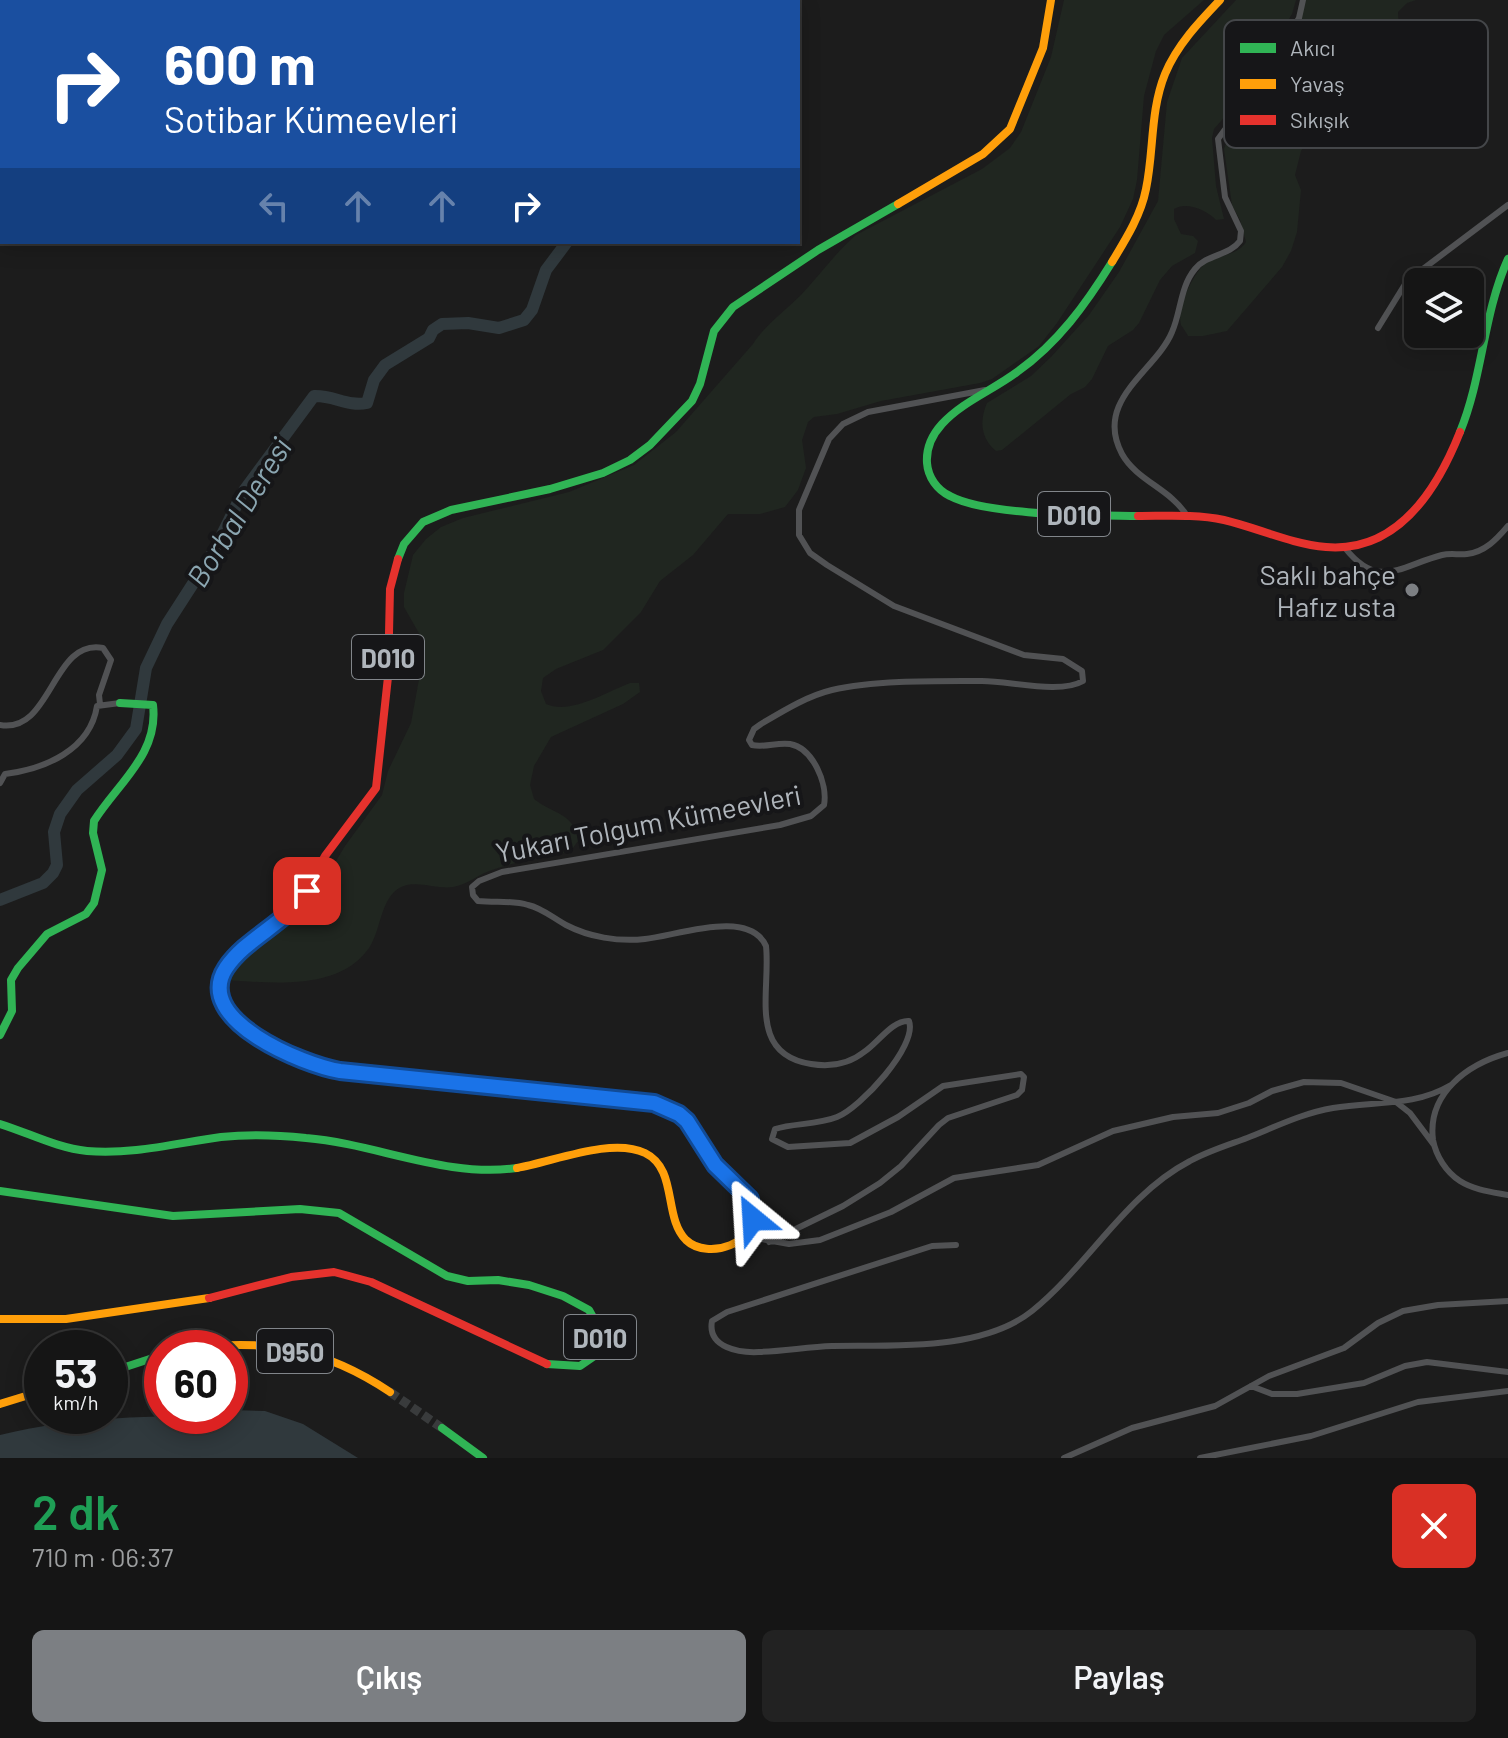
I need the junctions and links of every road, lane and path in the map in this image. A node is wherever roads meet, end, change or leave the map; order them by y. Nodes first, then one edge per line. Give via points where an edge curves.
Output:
1 (1051, 0) edge
2 (1220, 0) edge
3 (1303, 0) edge
4 (1298, 20) edge
5 (1224, 131) edge
6 (1508, 205) edge
7 (1508, 259) edge
8 (1378, 328) dead end
9 (993, 389) junction
10 (1187, 516) junction
11 (1508, 526) edge
12 (1345, 548) junction
13 (120, 703) joint
14 (100, 704) junction
15 (0, 725) edge
16 (0, 783) edge
17 (0, 1035) edge
18 (1508, 1053) edge
19 (1451, 1085) junction
20 (1396, 1102) junction
21 (0, 1124) edge
22 (1434, 1145) junction
23 (0, 1191) edge
24 (1508, 1195) edge
25 (745, 1236) junction
26 (769, 1242) junction
27 (956, 1245) dead end
28 (1508, 1301) edge
29 (0, 1319) edge
30 (248, 1348) edge
31 (1508, 1372) edge
32 (1251, 1386) junction
33 (1508, 1391) edge
34 (390, 1392) tunnel mouth
35 (24, 1397) edge
36 (0, 1404) edge
37 (442, 1428) tunnel mouth
38 (483, 1458) edge
39 (1064, 1458) edge
40 (1200, 1458) edge

1 - 25 main road, D010 via 1043,48 1010,129 983,154 818,250 733,307 714,331 692,401 650,445 603,473 451,510 413,532 390,589 388,677 376,788 319,864 299,904 228,965 220,985 229,1012 242,1026 281,1051 328,1069 667,1108 687,1121 715,1165 750,1199 753,1219
2 - 9 main road, D010 via 1173,53 1163,77 1147,187 1132,227 1072,321 1034,359
3 - 4 street
5 - 10 street via 1218,139 1225,197 1241,231 1240,241 1195,268 1172,333 1125,393 1115,437 1131,466 1178,502
6 - 8 street via 1407,281
7 - 12 main road, D010 via 1492,304 1468,413 1438,475 1396,529 1377,541
9 - 10 main road, D010 via 947,419 927,448 927,469 944,493 1005,508
9 - 26 street, Yukarı Tolgum Kümeevleri via 868,412 843,424 825,448 799,510 799,535 810,553 884,601 1024,655 1063,659 1082,671 1083,681 1027,686 900,683 816,695 761,724 749,740 758,746 794,744 807,754 825,791 824,805 816,813 780,825 502,872 472,887 478,901 530,905 603,937 645,939 712,927 754,931 766,946 770,1034 779,1051 793,1060 843,1063 901,1021 909,1021 910,1033 900,1051 860,1102 831,1120 775,1129 772,1139 780,1144 850,1143 943,1086 1010,1074 1024,1077 1017,1095 939,1125 901,1166 861,1196
10 - 12 main road, D010 via 1317,547
11 - 12 street via 1478,552 1441,556 1399,572 1363,566
13 - 14 street
13 - 17 main road via 153,705 152,739 94,821 102,870 94,903 86,914 47,934 18,968 11,980 12,1011
14 - 15 street via 111,660 103,648 85,648 72,657 39,706 23,720
14 - 16 street via 85,737 65,754 31,771 5,774
18 - 19 street via 1473,1066
19 - 20 street via 1424,1098
19 - 22 street via 1435,1112
20 - 22 street
20 - 26 street via 1341,1083 1294,1084 1218,1113 1122,1128 1038,1165 954,1178 891,1212 820,1240
20 - 27 street via 1314,1113 1191,1160 1147,1191 1034,1309 979,1335 923,1344 750,1353 733,1351 713,1334 712,1321 727,1312 932,1246
21 - 25 main road via 88,1152 273,1136 355,1145 473,1170 631,1149 653,1156 661,1166 674,1216 687,1241 722,1248
22 - 24 street via 1445,1167 1461,1182
23 - 29 main road, D010 via 173,1216 300,1209 339,1213 447,1276 511,1282 563,1296 595,1318 600,1347 588,1362 570,1368 551,1366 371,1282 334,1272 119,1313
25 - 26 street
28 - 32 street via 1403,1311 1344,1348
30 - 34 main road, D950 via 322,1356
31 - 32 street via 1427,1362 1364,1383 1297,1394 1272,1394
32 - 39 street via 1197,1413 1139,1425
33 - 40 street via 1418,1402 1311,1436
35 - 36 main road
37 - 38 main road

